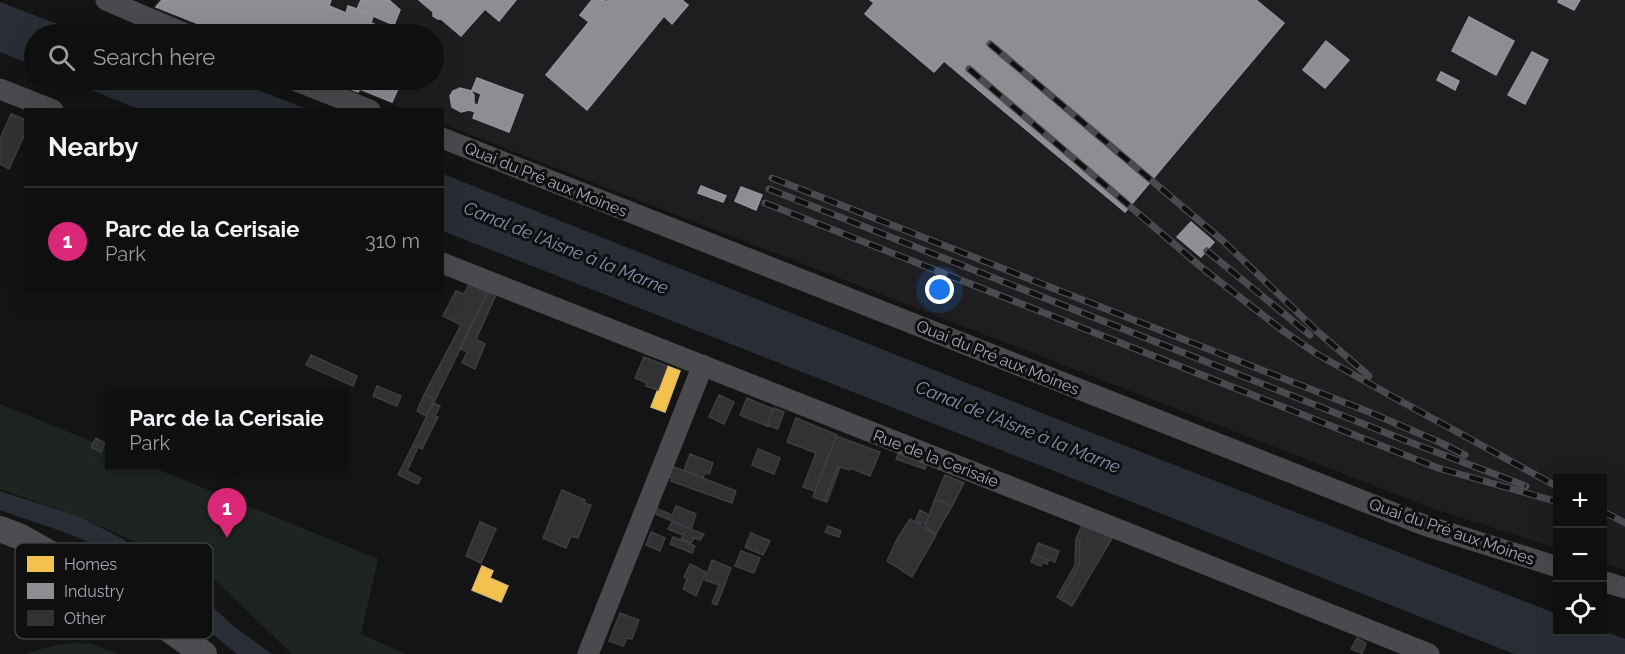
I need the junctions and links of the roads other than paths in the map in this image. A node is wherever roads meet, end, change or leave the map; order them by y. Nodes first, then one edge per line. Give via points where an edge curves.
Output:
1 (106, 0) edge
2 (162, 24) edge
3 (0, 89) edge
4 (319, 90) edge
5 (48, 108) edge
6 (365, 108) edge
7 (444, 139) edge
8 (444, 264) edge
9 (703, 365) junction
10 (0, 529) edge
11 (32, 543) edge
12 (1553, 566) edge
13 (1605, 582) edge
14 (1625, 588) edge
15 (183, 639) edge
16 (204, 654) edge
17 (588, 654) edge
18 (1429, 654) edge

1 - 2 street
3 - 5 street
4 - 6 street
7 - 12 street, Quai du Pré aux Moines via 1425,525
8 - 9 street, Rue de la Cerisaie
9 - 17 street
9 - 18 street, Rue de la Cerisaie
10 - 11 main road
13 - 14 street
15 - 16 main road

